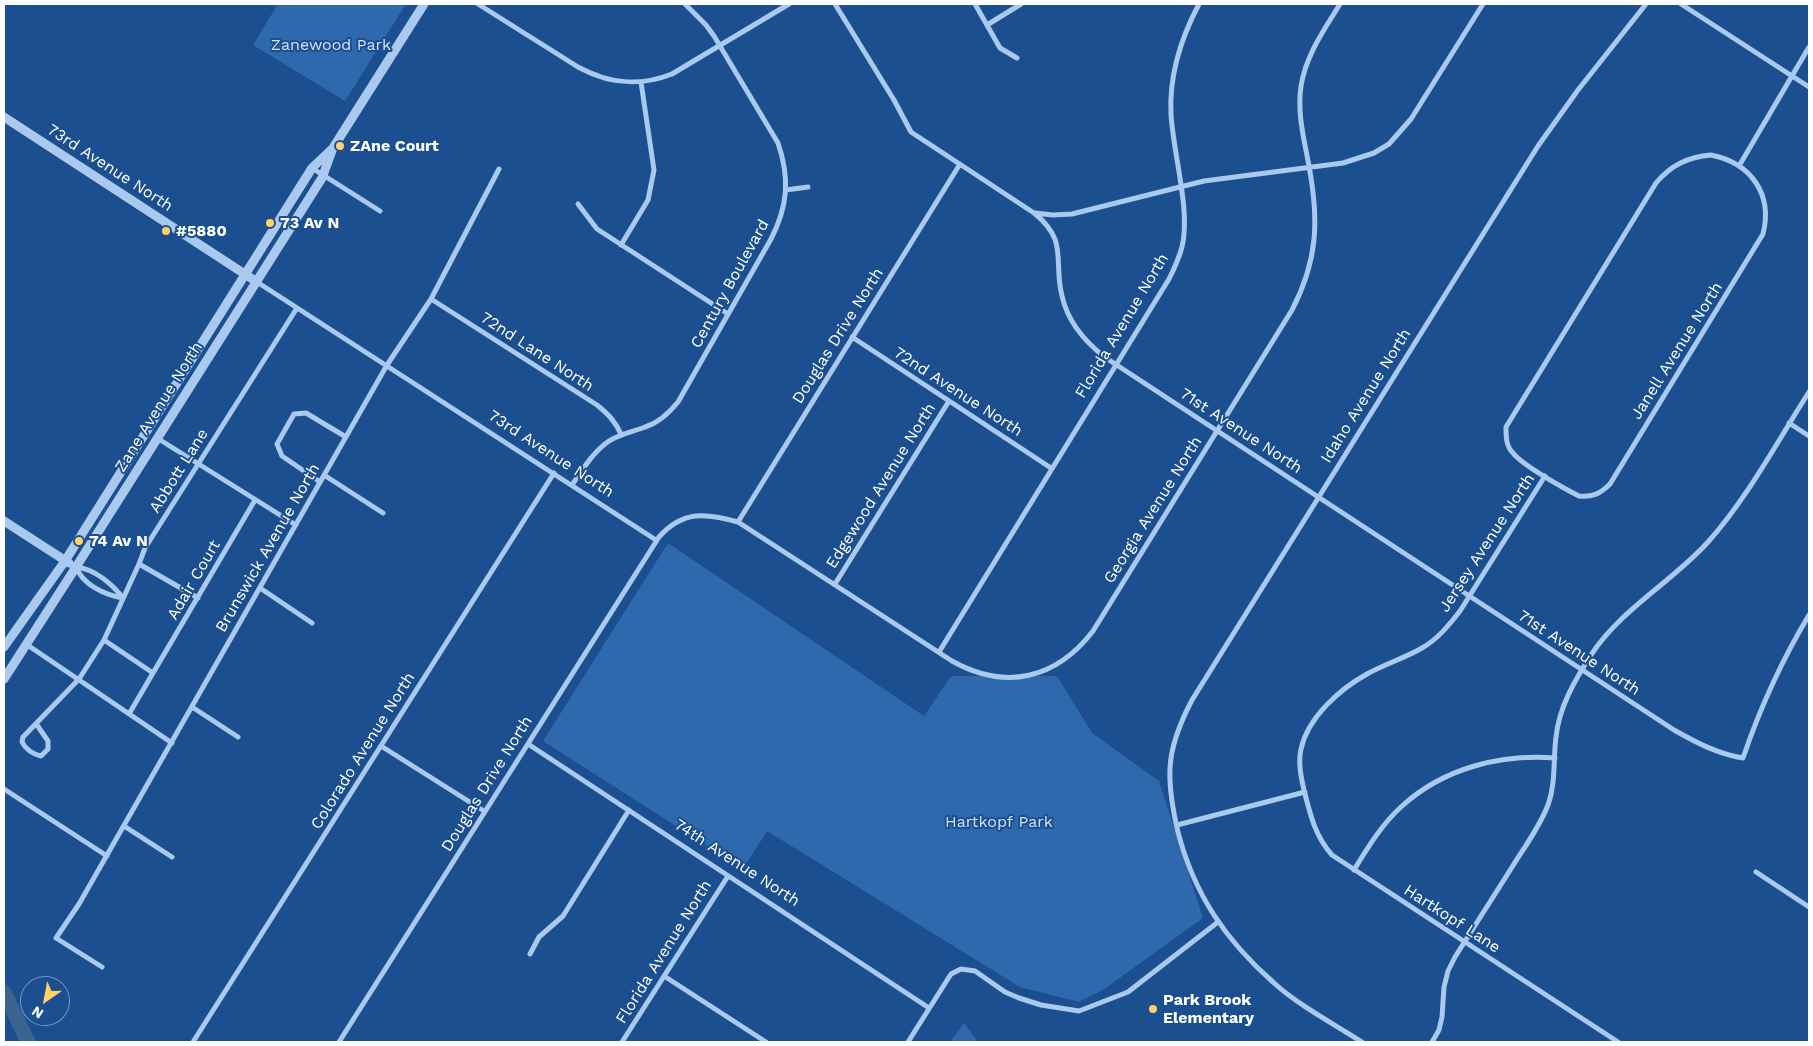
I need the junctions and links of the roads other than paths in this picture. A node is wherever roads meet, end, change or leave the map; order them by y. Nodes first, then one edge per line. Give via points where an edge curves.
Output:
1 (424, 4) edge
2 (478, 4) edge
3 (685, 4) edge
4 (789, 4) edge
5 (835, 4) edge
6 (975, 4) edge
7 (1021, 4) edge
8 (1198, 4) edge
9 (1340, 4) edge
10 (1483, 4) edge
11 (1646, 4) edge
12 (1681, 4) edge
13 (987, 25) junction
14 (719, 46) junction
15 (1809, 47) edge
16 (1017, 58) dead end
17 (1793, 76) junction
18 (641, 82) junction
19 (1809, 87) edge
20 (4, 117) edge
21 (333, 148) junction
22 (960, 164) junction
23 (1739, 166) junction
24 (312, 168) junction
25 (1309, 168) junction
26 (499, 169) dead end
27 (324, 175) junction
28 (808, 187) dead end
29 (1180, 187) junction
30 (786, 190) junction
31 (578, 204) dead end
32 (380, 212) dead end
33 (1034, 212) junction
34 (621, 245) junction
35 (245, 274) junction
36 (257, 282) junction
37 (432, 299) junction
38 (297, 308) junction
39 (728, 314) junction
40 (852, 337) junction
41 (1115, 364) junction
42 (387, 366) junction
43 (1809, 392) edge
44 (949, 401) junction
45 (1789, 423) junction
46 (1217, 431) junction
47 (620, 434) junction
48 (1809, 436) edge
49 (346, 437) junction
50 (157, 438) junction
51 (198, 464) junction
52 (1051, 468) junction
53 (554, 473) junction
54 (324, 475) junction
55 (1545, 476) junction
56 (320, 482) junction
57 (572, 485) junction
58 (1318, 497) junction
59 (256, 500) junction
60 (383, 513) dead end
61 (4, 521) edge
62 (738, 522) junction
63 (296, 525) junction
64 (656, 540) junction
65 (65, 561) junction
66 (139, 564) junction
67 (76, 567) junction
68 (835, 584) junction
69 (260, 588) junction
70 (1469, 596) junction
71 (123, 598) junction
72 (198, 598) junction
73 (1809, 615) edge
74 (312, 624) dead end
75 (6, 640) edge
76 (104, 640) junction
77 (26, 644) junction
78 (939, 652) junction
79 (1582, 670) junction
80 (153, 673) junction
81 (4, 679) edge
82 (78, 679) junction
83 (192, 707) junction
84 (130, 714) junction
85 (37, 724) junction
86 (238, 737) dead end
87 (172, 742) junction
88 (528, 744) junction
89 (381, 746) junction
90 (1555, 758) junction
91 (4, 789) edge
92 (1305, 792) junction
93 (629, 810) junction
94 (484, 812) junction
95 (1177, 825) junction
96 (124, 826) junction
97 (107, 856) junction
98 (172, 857) dead end
99 (1354, 870) junction
100 (1756, 872) dead end
101 (728, 876) junction
102 (1809, 906) edge
103 (1218, 922) junction
104 (1464, 942) junction
105 (530, 954) dead end
106 (102, 967) dead end
107 (664, 976) junction
108 (929, 1008) junction
109 (193, 1042) edge
110 (339, 1042) edge
111 (622, 1042) edge
112 (766, 1042) edge
113 (908, 1042) edge
114 (1362, 1042) edge
115 (1432, 1042) edge
116 (1618, 1042) edge

1 - 21 street, Zane Avenue North
2 - 18 street via 592,75 608,80
3 - 14 street, Century Boulevard via 706,25
4 - 14 street
5 - 22 street, 71st Avenue North via 911,132
6 - 13 street
7 - 13 street
8 - 29 street via 1181,42 1172,89 1171,112
9 - 25 street via 1304,70 1301,123
10 - 25 street via 1411,119 1388,144 1359,159
11 - 58 street, Idaho Avenue North via 1538,146
12 - 17 street
13 - 16 street via 1000,48
14 - 18 street via 672,74
14 - 30 street, Century Boulevard via 778,144 783,157
15 - 17 street
17 - 19 street
17 - 23 street
18 - 34 street via 654,170 648,200
20 - 35 street, 73rd Avenue North
21 - 24 street, Zane Avenue North
21 - 27 street, Zane Avenue North
22 - 33 street, 71st Avenue North
22 - 40 street, Douglas Drive North
23 - 55 street, Janell Avenue North via 1764,196 1766,221 1763,234 1610,484 1596,495 1579,496
23 - 55 street, Jersey Avenue North via 1720,157 1698,156 1675,166 1656,183 1506,427 1512,453
24 - 27 street
24 - 35 street, Zane Avenue North
25 - 29 street
25 - 46 street, Georgia Avenue North via 1316,230 1307,278 1292,310
26 - 37 street, Brunswick Avenue North
27 - 32 street
27 - 36 street, Zane Avenue North
28 - 30 street
29 - 33 street via 1072,214
29 - 41 street, Florida Avenue North via 1184,229 1176,263
30 - 39 street, Century Boulevard via 778,225
31 - 34 street via 597,229
33 - 41 street, 71st Avenue North via 1045,221 1058,246 1059,279 1069,316 1091,346
34 - 39 street
35 - 36 street, 73rd Avenue North
35 - 65 street, Zane Avenue North
36 - 38 street, 73rd Avenue North
36 - 50 street, Zane Avenue North
37 - 42 street, Brunswick Avenue North
37 - 47 street, 72nd Lane North via 597,405 616,424
38 - 42 street, 73rd Avenue North
38 - 51 street, Abbott Lane
39 - 47 street, Century Boulevard via 670,412 647,427
40 - 44 street, 72nd Avenue North
40 - 62 street, Douglas Drive North
41 - 46 street, 71st Avenue North
41 - 52 street, Florida Avenue North
42 - 49 street, Brunswick Avenue North
42 - 53 street, 73rd Avenue North
43 - 45 street
44 - 52 street, 72nd Avenue North
44 - 68 street, Edgewood Avenue North
45 - 48 street
45 - 79 street via 1730,514 1707,542 1682,568 1614,625
46 - 58 street, 71st Avenue North
46 - 78 street, Georgia Avenue North via 1093,631 1069,657 1037,673 1002,677 968,669
47 - 57 street, Century Boulevard via 597,450
49 - 54 street, Brunswick Avenue North
49 - 56 street via 306,413 294,414 283,431 277,444 282,456
50 - 51 street
50 - 67 street, Zane Avenue North
51 - 59 street
51 - 66 street, Abbott Lane via 145,548
52 - 78 street, Florida Avenue North
53 - 57 street, 73rd Avenue North
53 - 89 street, Colorado Avenue North
54 - 56 street, Brunswick Avenue North
54 - 60 street
55 - 70 street, Jersey Avenue North
56 - 63 street, Brunswick Avenue North
57 - 64 street, 73rd Avenue North
58 - 70 street, 71st Avenue North
58 - 95 street, Idaho Avenue North via 1181,721 1170,767 1170,790
59 - 63 street
59 - 72 street, Adair Court
61 - 65 street
62 - 64 street via 704,515 691,516 667,527
62 - 68 street
63 - 69 street, Brunswick Avenue North
64 - 88 street, Douglas Drive North
65 - 67 street
65 - 75 street, Zane Avenue North
66 - 71 street, Abbott Lane
66 - 72 street
67 - 71 street via 87,568
67 - 71 street via 80,577 109,596
67 - 77 street, Zane Avenue North
68 - 78 street
69 - 74 street
69 - 83 street, Brunswick Avenue North
70 - 79 street, 71st Avenue North
70 - 92 street, Jersey Avenue North via 1436,638 1366,674 1330,702 1315,720 1301,749
71 - 76 street, Abbott Lane
72 - 80 street, Adair Court
73 - 79 street, 71st Avenue North via 1765,699 1743,758 1711,750 1674,730
76 - 80 street
76 - 82 street, Abbott Lane
77 - 81 street, Zane Avenue North
77 - 82 street
79 - 90 street via 1560,717
80 - 84 street, Adair Court
82 - 84 street
82 - 85 street, Abbott Lane
83 - 86 street
83 - 87 street, Brunswick Avenue North
84 - 87 street
85 - 85 street via 48,741 48,749 41,756 33,754 22,742
87 - 96 street, Brunswick Avenue North
88 - 93 street, 74th Avenue North
88 - 94 street, Douglas Drive North
89 - 94 street
89 - 109 street, Colorado Avenue North
90 - 99 street via 1493,760 1445,777 1402,806 1369,844
90 - 104 street via 1552,787 1541,819
91 - 97 street
92 - 95 street
92 - 99 street, Hartkopf Lane via 1317,834 1324,846
93 - 101 street, 74th Avenue North
93 - 105 street via 563,916 539,937
94 - 110 street, Douglas Drive North
95 - 103 street, Idaho Avenue North via 1194,878
96 - 97 street, Brunswick Avenue North
96 - 98 street
97 - 106 street, Brunswick Avenue North via 56,938
99 - 104 street, Hartkopf Lane
100 - 102 street
101 - 107 street, Florida Avenue North
101 - 108 street, 74th Avenue North
103 - 108 street via 1128,992 1079,1011 1019,998 975,971 961,969 951,974
103 - 114 street, Idaho Avenue North via 1254,966 1276,985
104 - 115 street via 1448,971 1442,1017
104 - 116 street, Hartkopf Lane
107 - 111 street, Florida Avenue North
107 - 112 street
108 - 113 street

